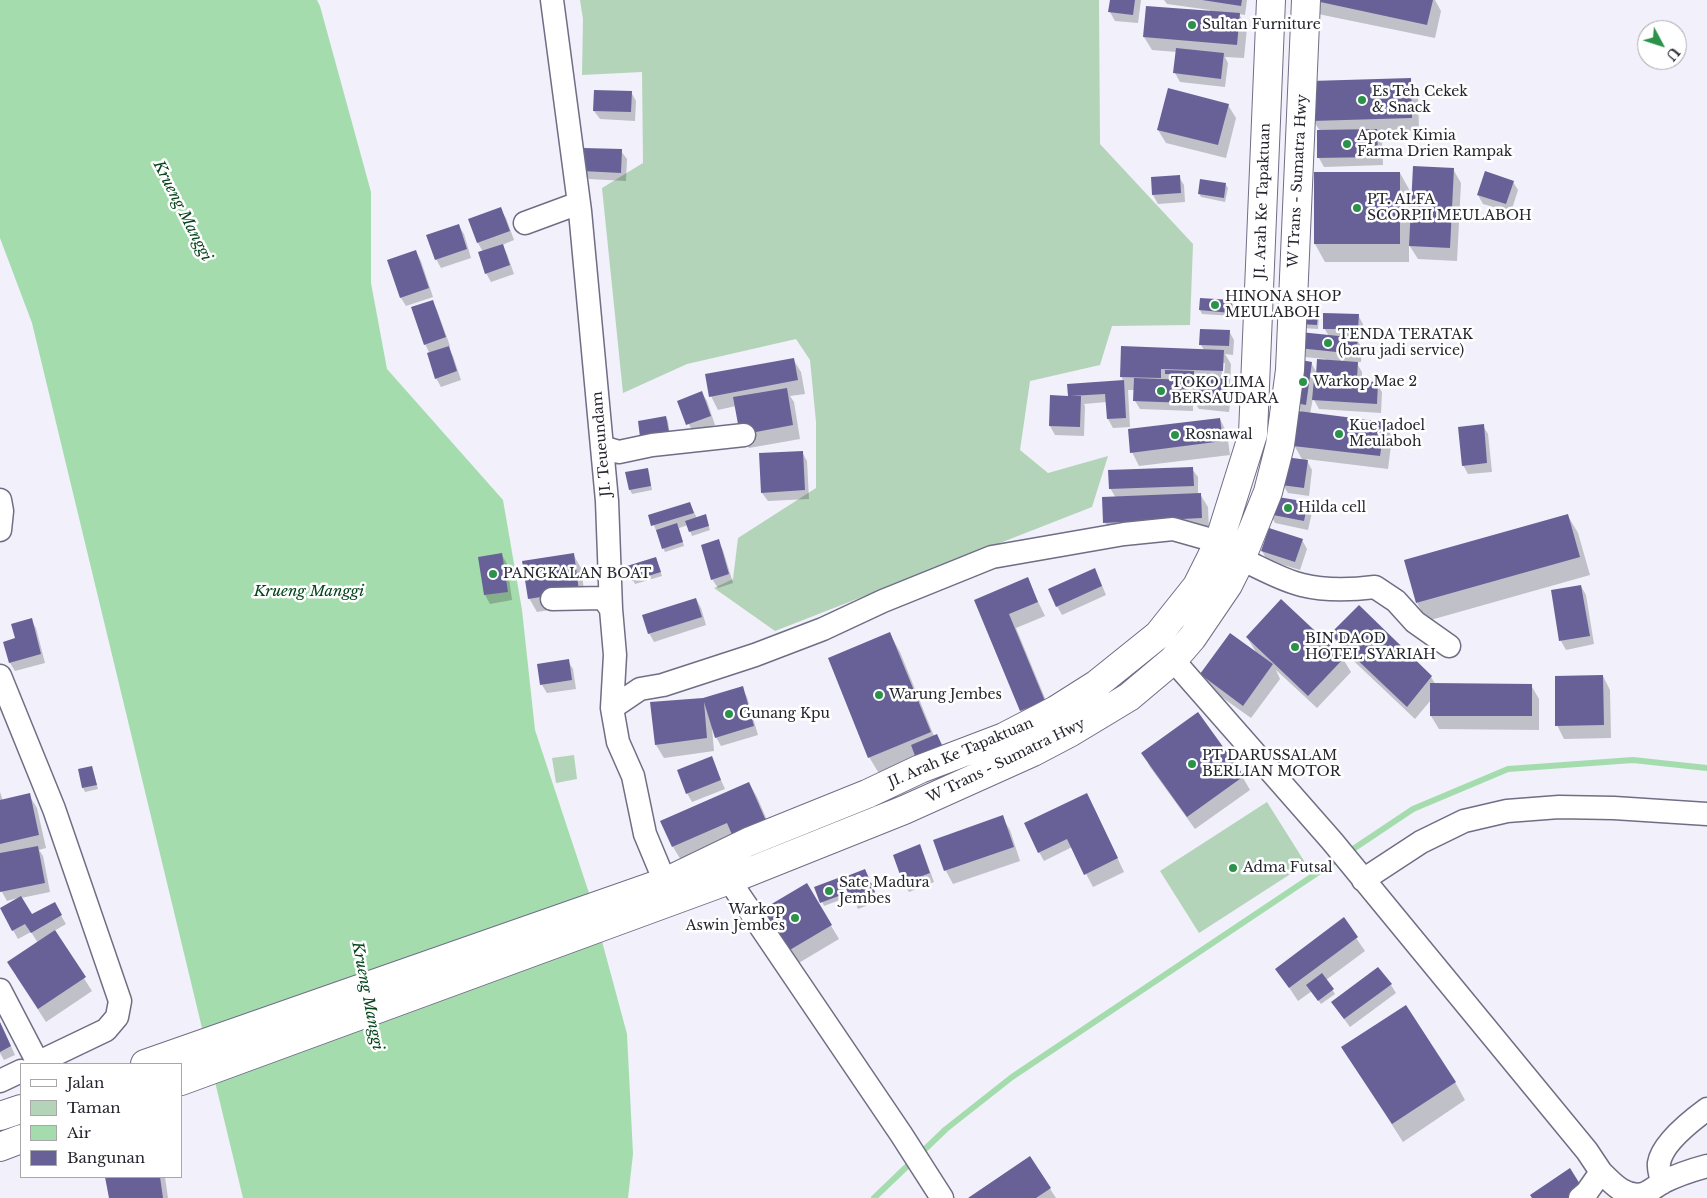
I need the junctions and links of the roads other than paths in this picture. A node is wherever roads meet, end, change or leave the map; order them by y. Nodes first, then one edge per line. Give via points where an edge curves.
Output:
1 (552, 0) edge
2 (1272, 0) edge
3 (1306, 0) edge
4 (570, 209) junction
5 (525, 223) dead end
6 (744, 434) dead end
7 (618, 449) junction
8 (0, 500) edge
9 (0, 530) edge
10 (1219, 542) junction
11 (1241, 559) junction
12 (552, 599) dead end
13 (599, 601) junction
14 (1449, 646) dead end
15 (1173, 660) junction
16 (0, 676) edge
17 (612, 708) junction
18 (1707, 814) edge
19 (1359, 875) junction
20 (729, 880) junction
21 (676, 888) junction
22 (0, 990) edge
23 (30, 1063) edge
24 (37, 1063) edge
25 (148, 1063) edge
26 (20, 1071) edge
27 (182, 1080) edge
28 (0, 1081) edge
29 (20, 1109) edge
30 (1707, 1109) edge
31 (0, 1116) edge
32 (20, 1139) edge
33 (0, 1147) edge
34 (1707, 1166) edge
35 (1601, 1172) junction
36 (1662, 1183) junction
37 (942, 1198) edge
38 (1580, 1198) edge

1 - 4 street, JI. Teueundam
2 - 10 highway, JI. Arah Ke Tapaktuan via 1253,434
3 - 11 highway, W Trans - Sumatra Hwy via 1290,370 1280,445 1268,492
4 - 5 street
4 - 7 street, JI. Teueundam
6 - 7 street
7 - 13 street, JI. Teueundam via 607,501
8 - 9 street
10 - 17 street via 1174,529 992,556 755,655 663,685 640,689
10 - 21 highway, JI. Arah Ke Tapaktuan via 1197,586 1158,635 1097,684 1004,737 920,768 867,794 748,842
11 - 14 street via 1302,585 1346,590 1375,587
11 - 15 highway, W Trans - Sumatra Hwy via 1228,585
12 - 13 street
13 - 17 street, JI. Teueundam via 615,656
15 - 19 street
15 - 20 highway, W Trans - Sumatra Hwy via 1129,697 1033,752 904,810
16 - 24 street via 54,809 120,1001 116,1017 106,1030
17 - 21 street, JI. Teueundam via 618,742 633,776 645,834
18 - 19 street via 1577,808 1507,811 1464,821
19 - 35 street
20 - 21 highway, W Trans - Sumatra Hwy
20 - 37 street
21 - 25 highway
21 - 27 highway
22 - 23 street
26 - 28 street
29 - 31 highway
30 - 36 street via 1691,1120 1662,1154 1659,1162
32 - 33 highway
34 - 36 street
35 - 36 street via 1624,1193 1635,1196
35 - 38 street

